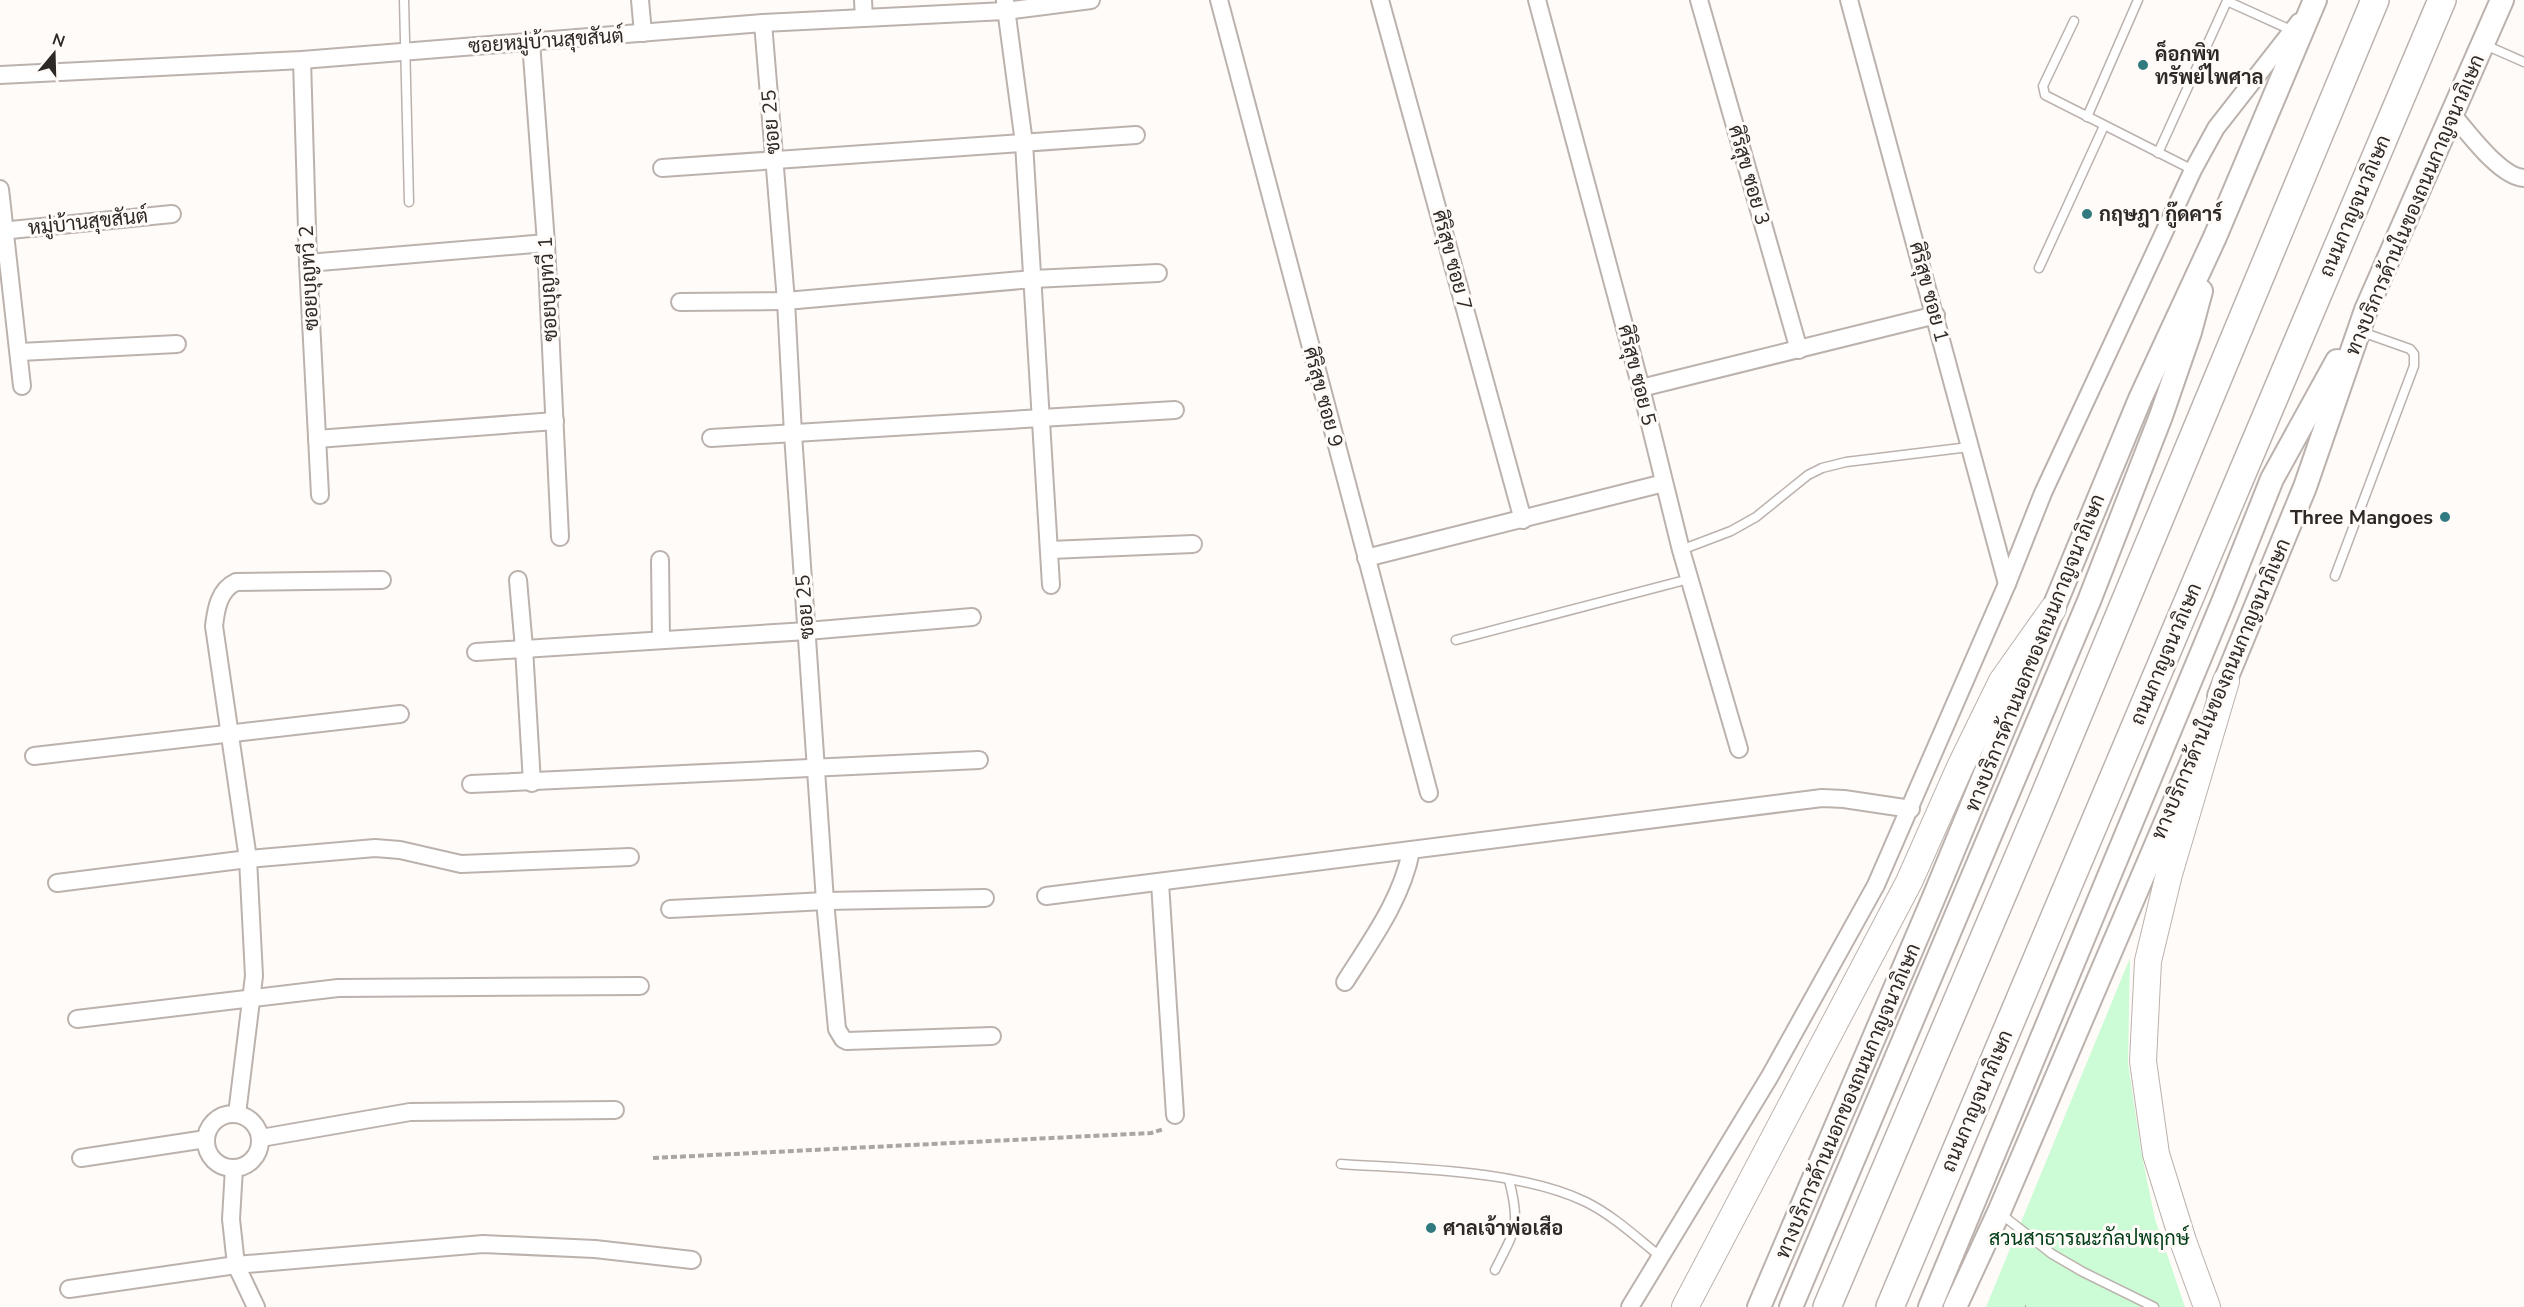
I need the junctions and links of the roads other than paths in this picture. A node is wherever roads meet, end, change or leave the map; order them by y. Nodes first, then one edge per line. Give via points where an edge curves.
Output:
1 (404, 0) edge
2 (640, 0) edge
3 (863, 0) edge
4 (1091, 0) edge
5 (1219, 0) edge
6 (1380, 0) edge
7 (1537, 0) edge
8 (1700, 0) edge
9 (1849, 0) edge
10 (2138, 0) edge
11 (2315, 0) edge
12 (2375, 0) edge
13 (2442, 0) edge
14 (2502, 0) edge
15 (1005, 5) edge
16 (864, 18) junction
17 (2074, 21) dead end
18 (763, 23) junction
19 (2293, 31) junction
20 (643, 33) junction
21 (531, 42) junction
22 (2483, 44) junction
23 (406, 51) junction
24 (302, 60) junction
25 (2524, 62) edge
26 (0, 75) edge
27 (2452, 114) junction
28 (2087, 117) junction
29 (2104, 126) junction
30 (1137, 135) dead end
31 (1024, 143) junction
32 (2158, 153) junction
33 (774, 161) junction
34 (662, 168) dead end
35 (2193, 170) junction
36 (2524, 178) edge
37 (0, 189) edge
38 (409, 202) dead end
39 (172, 214) dead end
40 (2, 231) edge
41 (2215, 237) junction
42 (546, 243) junction
43 (308, 263) junction
44 (2039, 268) dead end
45 (1158, 273) dead end
46 (1033, 279) junction
47 (786, 301) junction
48 (680, 302) dead end
49 (1936, 315) junction
50 (2362, 320) junction
51 (177, 344) dead end
52 (1799, 350) junction
53 (20, 352) junction
54 (22, 386) dead end
55 (1641, 388) junction
56 (1175, 410) dead end
57 (1041, 417) junction
58 (555, 421) junction
59 (793, 434) junction
60 (711, 438) dead end
61 (317, 439) junction
62 (1969, 447) junction
63 (1664, 483) junction
64 (320, 495) dead end
65 (1523, 520) junction
66 (560, 537) dead end
67 (1193, 544) dead end
68 (1050, 550) junction
69 (1681, 550) junction
70 (1366, 558) junction
71 (660, 560) dead end
72 (2335, 576) dead end
73 (1689, 579) junction
74 (382, 580) dead end
75 (518, 580) dead end
76 (2007, 584) junction
77 (1051, 585) dead end
78 (2053, 609) junction
79 (972, 616) dead end
80 (807, 630) junction
81 (661, 639) junction
82 (1456, 640) dead end
83 (524, 648) junction
84 (476, 652) dead end
85 (2226, 681) junction
86 (400, 714) dead end
87 (230, 734) junction
88 (1739, 749) dead end
89 (34, 756) dead end
90 (979, 760) dead end
91 (816, 769) junction
92 (532, 783) junction
93 (471, 784) dead end
94 (1429, 793) dead end
95 (1911, 809) junction
96 (1411, 851) junction
97 (630, 857) dead end
98 (248, 859) junction
99 (57, 883) dead end
100 (1160, 883) junction
101 (1046, 896) dead end
102 (985, 898) dead end
103 (825, 901) junction
104 (670, 909) dead end
105 (1345, 982) dead end
106 (640, 986) dead end
107 (253, 997) junction
108 (77, 1018) dead end
109 (992, 1036) dead end
110 (615, 1110) dead end
111 (237, 1114) junction
112 (1175, 1115) road end
113 (261, 1138) junction
114 (206, 1139) junction
115 (81, 1158) dead end
116 (1341, 1164) dead end
117 (234, 1168) junction
118 (1509, 1180) junction
119 (1999, 1212) junction
120 (1660, 1257) junction
121 (692, 1260) dead end
122 (236, 1264) junction
123 (1495, 1270) dead end
124 (69, 1289) dead end
125 (256, 1307) edge
126 (1630, 1307) edge
127 (1685, 1307) edge
128 (1759, 1307) edge
129 (1791, 1307) edge
130 (1827, 1307) edge
131 (1890, 1307) edge
132 (1930, 1307) edge
133 (1955, 1307) edge
134 (2154, 1307) edge
135 (2207, 1307) edge

1 - 23 lane
2 - 20 street
3 - 16 street
4 - 15 street, ซอยหมู่บ้านสุขสันต์
5 - 70 street, ศิริสุข ซอย 9
6 - 65 street, ศิริสุข ซอย 7
7 - 55 street, ศิริสุข ซอย 5
8 - 52 street, ศิริสุข ซอย 3
9 - 49 street, ศิริสุข ซอย 1
10 - 28 lane
11 - 19 street
11 - 41 main road, ทางบริการด้านนอกของถนนกาญจนาภิเษก
12 - 130 highway
13 - 131 highway, ถนนกาญจนาภิเษก
14 - 22 main road, ทางบริการด้านในของถนนกาญจนาภิเษก
15 - 16 street, ซอยหมู่บ้านสุขสันต์
15 - 31 street
16 - 18 street, ซอยหมู่บ้านสุขสันต์
17 - 28 lane via 2043,86 2053,101
18 - 20 street, ซอยหมู่บ้านสุขสันต์
18 - 33 street, ซอย 25
19 - 32 lane via 2227,1
19 - 35 street via 2216,128
20 - 21 street, ซอยหมู่บ้านสุขสันต์
21 - 23 street, ซอยหมู่บ้านสุขสันต์
21 - 42 street, ซอยบุญทวี 1
22 - 25 lane
22 - 27 main road, ทางบริการด้านในของถนนกาญจนาภิเษก
23 - 24 street, ซอยหมู่บ้านสุขสันต์
23 - 38 lane
24 - 26 street, ซอยหมู่บ้านสุขสันต์
24 - 43 street, ซอยบุญทวี 2
27 - 36 street via 2511,176
27 - 50 main road, ทางบริการด้านในของถนนกาญจนาภิเษก
28 - 29 lane
29 - 32 lane
29 - 44 lane
30 - 31 street
31 - 33 street
31 - 46 street
32 - 35 lane
33 - 34 street
33 - 47 street, ซอย 25
35 - 76 street via 2043,493
37 - 40 street, หมู่บ้านสุขสันต์
39 - 40 street, หมู่บ้านสุขสันต์
40 - 53 street, หมู่บ้านสุขสันต์
41 - 78 main road, ทางบริการด้านนอกของถนนกาญจนาภิเษก via 2140,399
41 - 129 main road via 2187,343 2089,601
42 - 43 street
42 - 58 street, ซอยบุญทวี 1
43 - 61 street, ซอยบุญทวี 2
45 - 46 street
46 - 47 street
46 - 57 street
47 - 48 street
47 - 59 street, ซอย 25
49 - 52 street
49 - 62 street, ศิริสุข ซอย 1
50 - 72 lane via 2410,348 2414,366
50 - 85 main road, ทางบริการด้านในของถนนกาญจนาภิเษก via 2305,487
50 - 132 main road via 2271,479
51 - 53 street
52 - 55 street
53 - 54 street, หมู่บ้านสุขสันต์
55 - 63 street, ศิริสุข ซอย 5
56 - 57 street
57 - 59 street
57 - 68 street
58 - 61 street
58 - 66 street, ซอยบุญทวี 1
59 - 60 street
59 - 80 street, ซอย 25
61 - 64 street, ซอยบุญทวี 2
62 - 69 lane via 1822,468 1756,517
62 - 76 street, ศิริสุข ซอย 1
63 - 65 street
63 - 69 street, ศิริสุข ซอย 5
65 - 70 street
67 - 68 street
68 - 77 street
69 - 73 street, ศิริสุข ซอย 5
70 - 94 street, ศิริสุข ซอย 9
71 - 81 street
73 - 82 lane
73 - 88 street, ศิริสุข ซอย 5
74 - 87 street via 250,581 229,585 217,606 214,626
75 - 83 street
76 - 95 street
78 - 127 main road via 2002,681 1909,882
78 - 128 main road, ทางบริการด้านนอกของถนนกาญจนาภิเษก
79 - 80 street
80 - 81 street
80 - 91 street, ซอย 25
81 - 83 street
83 - 84 street
83 - 92 street
85 - 119 main road, ทางบริการด้านในของถนนกาญจนาภิเษก
85 - 135 main road via 2169,874 2148,961 2143,1061 2156,1154
86 - 87 street
87 - 89 street
87 - 98 street
90 - 91 street
91 - 92 street
91 - 103 street, ซอย 25
92 - 93 street
95 - 96 street via 1822,798
95 - 120 street via 1876,885 1770,1076
96 - 100 street
96 - 105 street via 1402,885
97 - 98 street via 461,864 375,848
98 - 99 street
98 - 107 street
100 - 101 street
100 - 112 street
102 - 103 street
103 - 104 street
103 - 109 street, ซอย 25 via 837,1029 843,1039
106 - 107 street via 338,988
107 - 108 street
107 - 111 street
110 - 113 street via 410,1112
111 - 113 street via 253,1122
111 - 114 street via 220,1117
113 - 117 street via 250,1162
114 - 115 street
114 - 117 street via 217,1162
116 - 118 lane via 1438,1170
117 - 122 street via 231,1219
118 - 120 lane via 1584,1201 1606,1213
118 - 123 lane via 1516,1217 1513,1233
119 - 133 main road, ทางบริการด้านในของถนนกาญจนาภิเษก
119 - 134 lane via 2052,1254
120 - 126 street
121 - 122 street via 595,1249 483,1244
122 - 124 street
122 - 125 street

